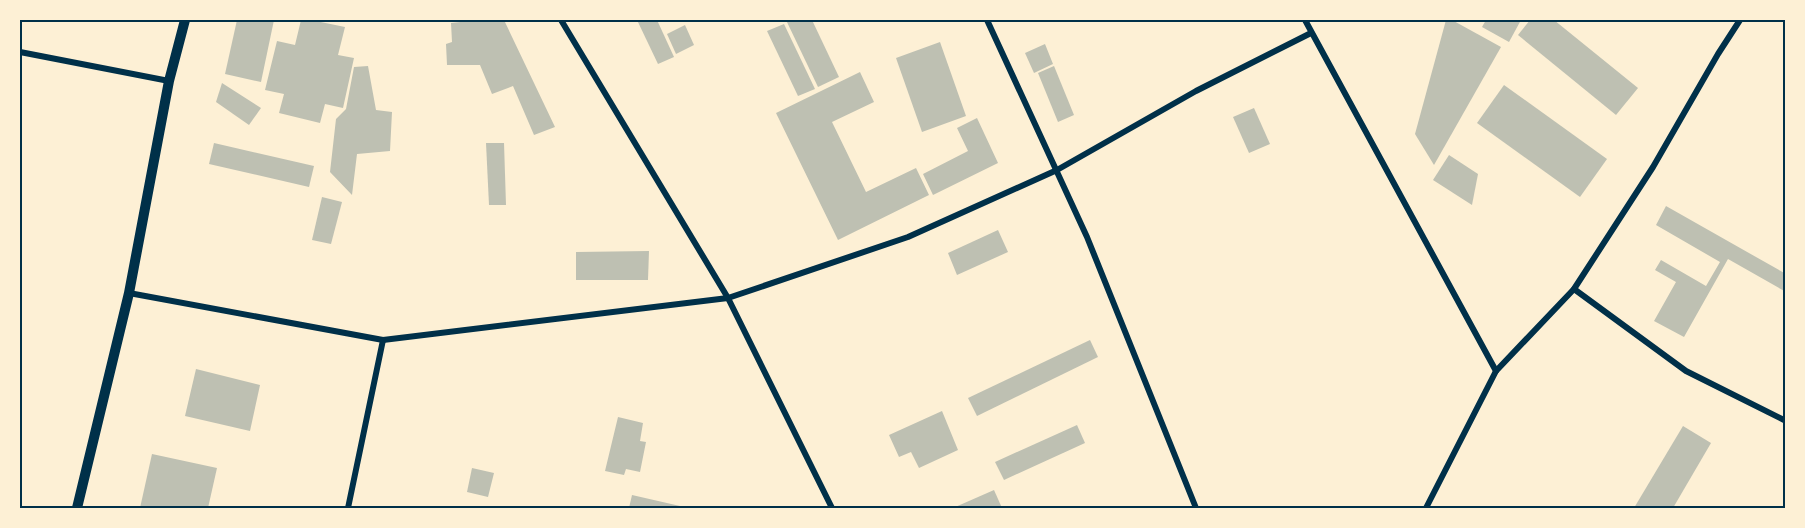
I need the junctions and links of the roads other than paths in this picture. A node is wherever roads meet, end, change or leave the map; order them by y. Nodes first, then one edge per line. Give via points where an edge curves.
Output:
1 (185, 20) edge
2 (561, 20) edge
3 (987, 20) edge
4 (1305, 20) edge
5 (1740, 20) edge
6 (1311, 33) junction
7 (20, 52) edge
8 (169, 81) junction
9 (1057, 170) junction
10 (1574, 289) junction
11 (129, 293) junction
12 (728, 297) junction
13 (383, 340) junction
14 (1496, 371) junction
15 (1785, 421) edge
16 (77, 508) edge
17 (348, 508) edge
18 (832, 508) edge
19 (1196, 508) edge
20 (1426, 508) edge

1 - 8 street
2 - 12 street
3 - 9 street
4 - 6 street
5 - 10 street via 1653,167
6 - 9 street via 1196,91
6 - 14 street
7 - 8 street
8 - 11 street
9 - 12 street via 908,237
9 - 19 street
10 - 14 street
10 - 15 street via 1686,371
11 - 13 street
11 - 16 street
12 - 13 street
12 - 18 street
13 - 17 street
14 - 20 street

